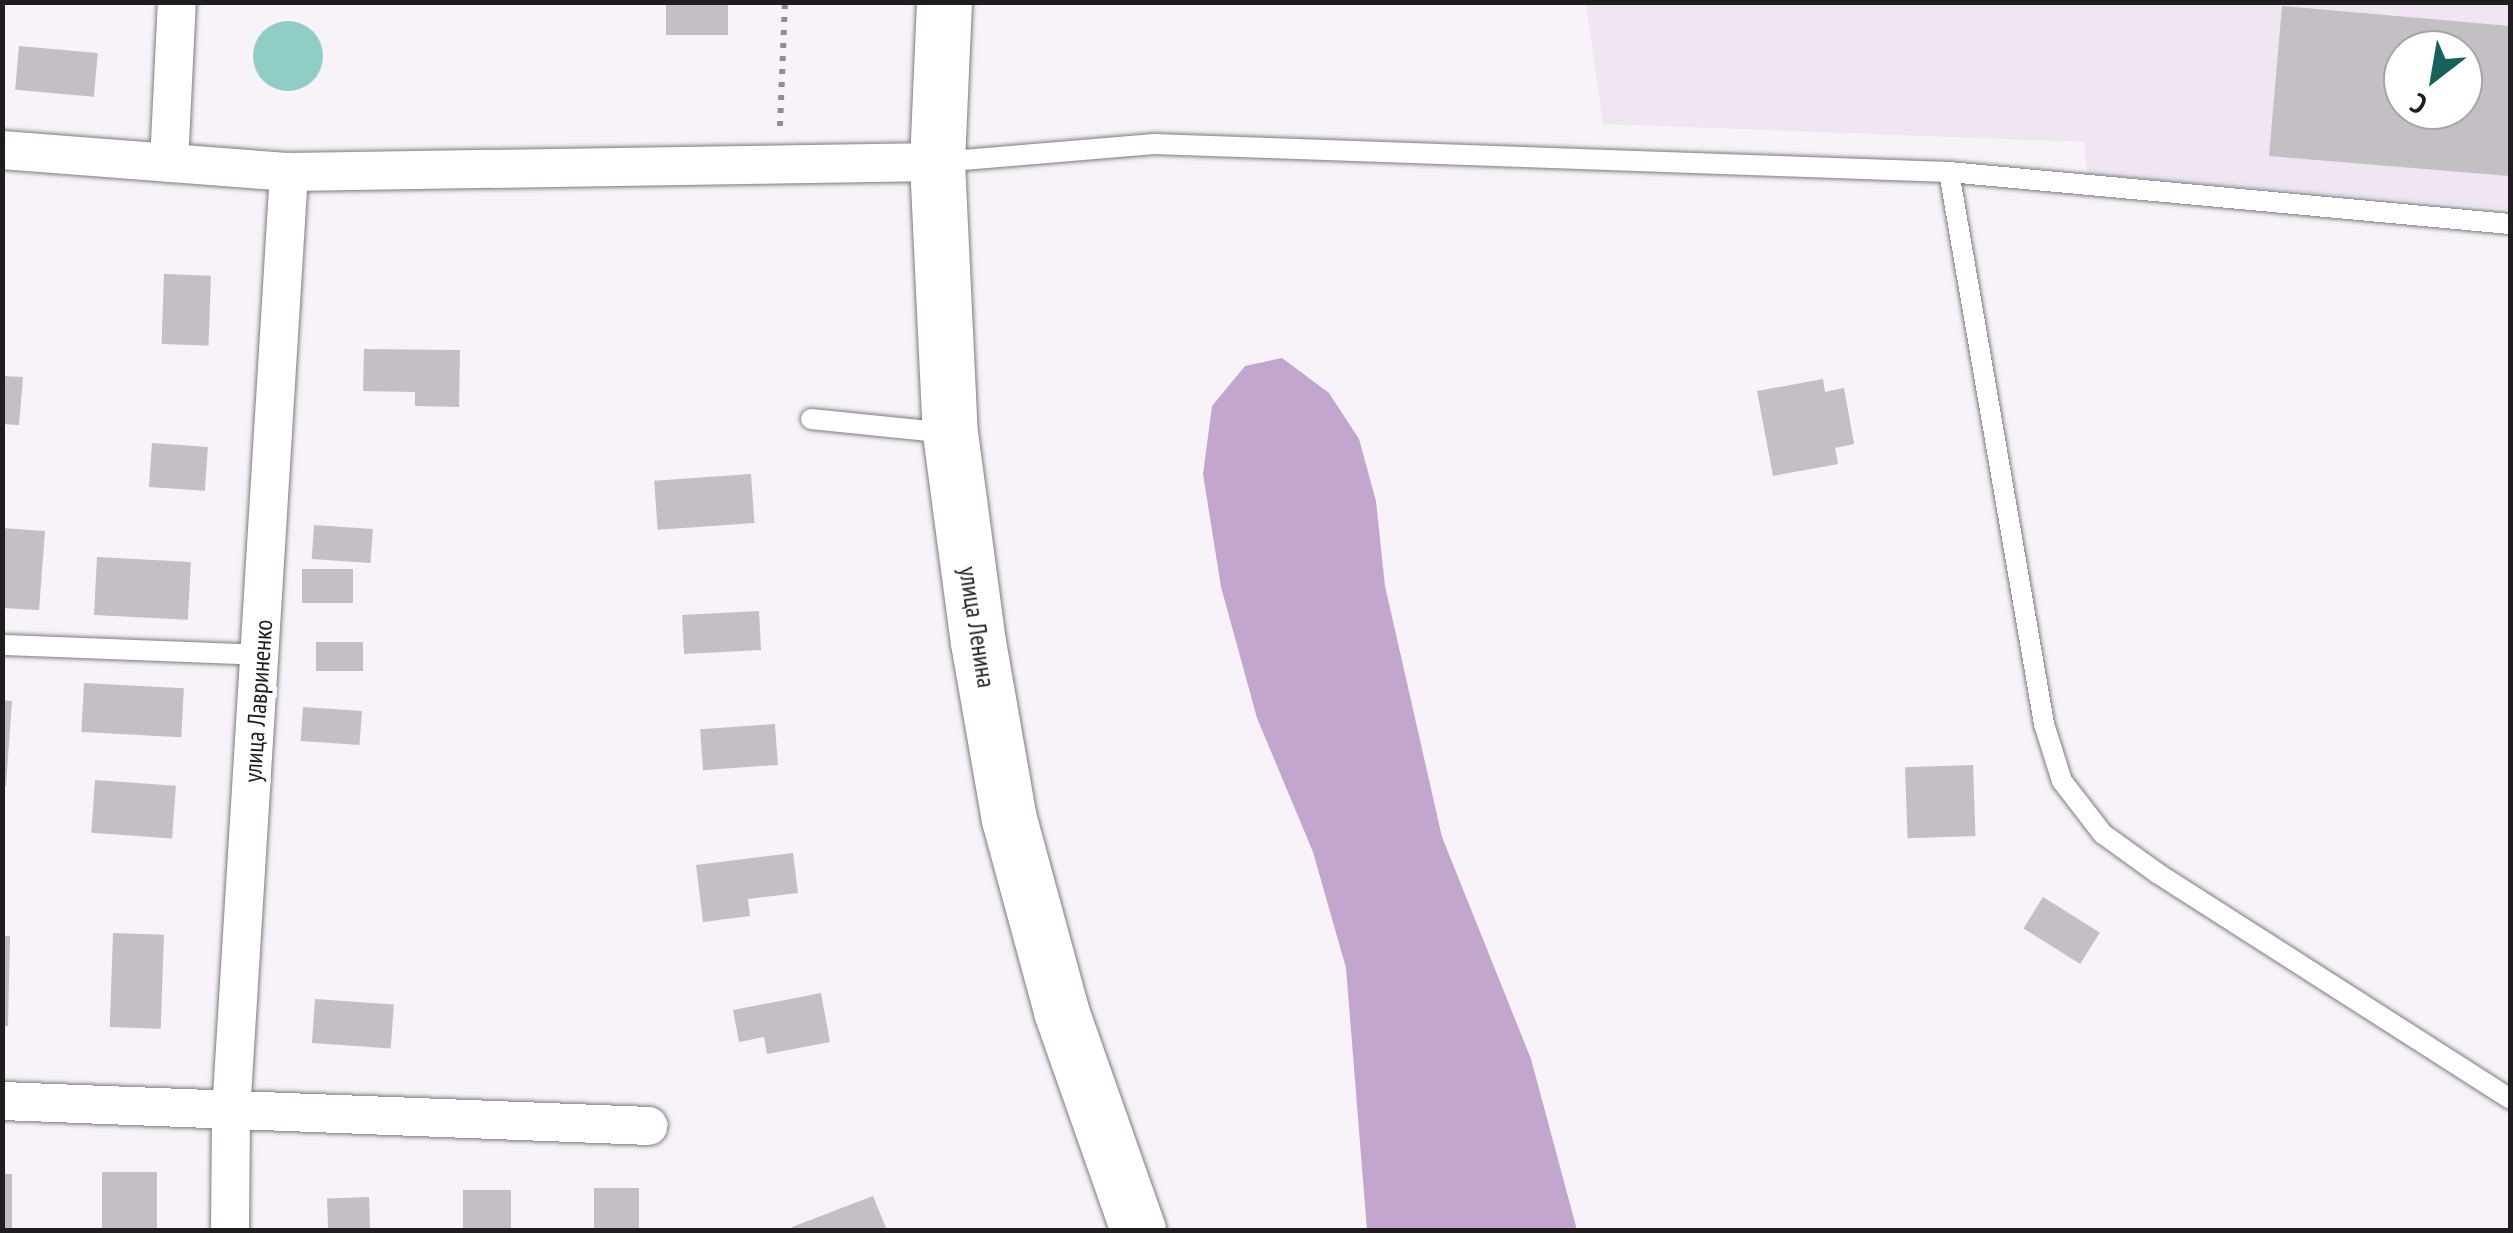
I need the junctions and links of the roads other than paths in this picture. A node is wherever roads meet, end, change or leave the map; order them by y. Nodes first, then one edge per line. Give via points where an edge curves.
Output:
1 (177, 2) edge
2 (944, 2) edge
3 (2, 150) edge
4 (936, 162) junction
5 (169, 163) junction
6 (289, 172) junction
7 (1949, 172) junction
8 (2510, 224) edge
9 (811, 419) dead end
10 (950, 434) junction
11 (2, 645) edge
12 (262, 655) junction
13 (2510, 1099) edge
14 (2, 1101) edge
15 (231, 1114) junction
16 (649, 1126) dead end
17 (230, 1230) edge
18 (1138, 1230) edge

1 - 5 street
2 - 4 main road, улица Ленина
3 - 5 street
4 - 6 street
4 - 7 lane via 1154,144
4 - 10 main road, улица Ленина
5 - 6 street
6 - 12 street, улица Лавриненко
7 - 8 lane
7 - 13 lane via 2044,724 2062,782 2104,834 2157,873
9 - 10 lane
10 - 18 main road, улица Ленина via 1010,819 1062,1011
11 - 12 lane
12 - 15 street, улица Лавриненко
14 - 15 street
15 - 16 street
15 - 17 street, улица Лавриненко

